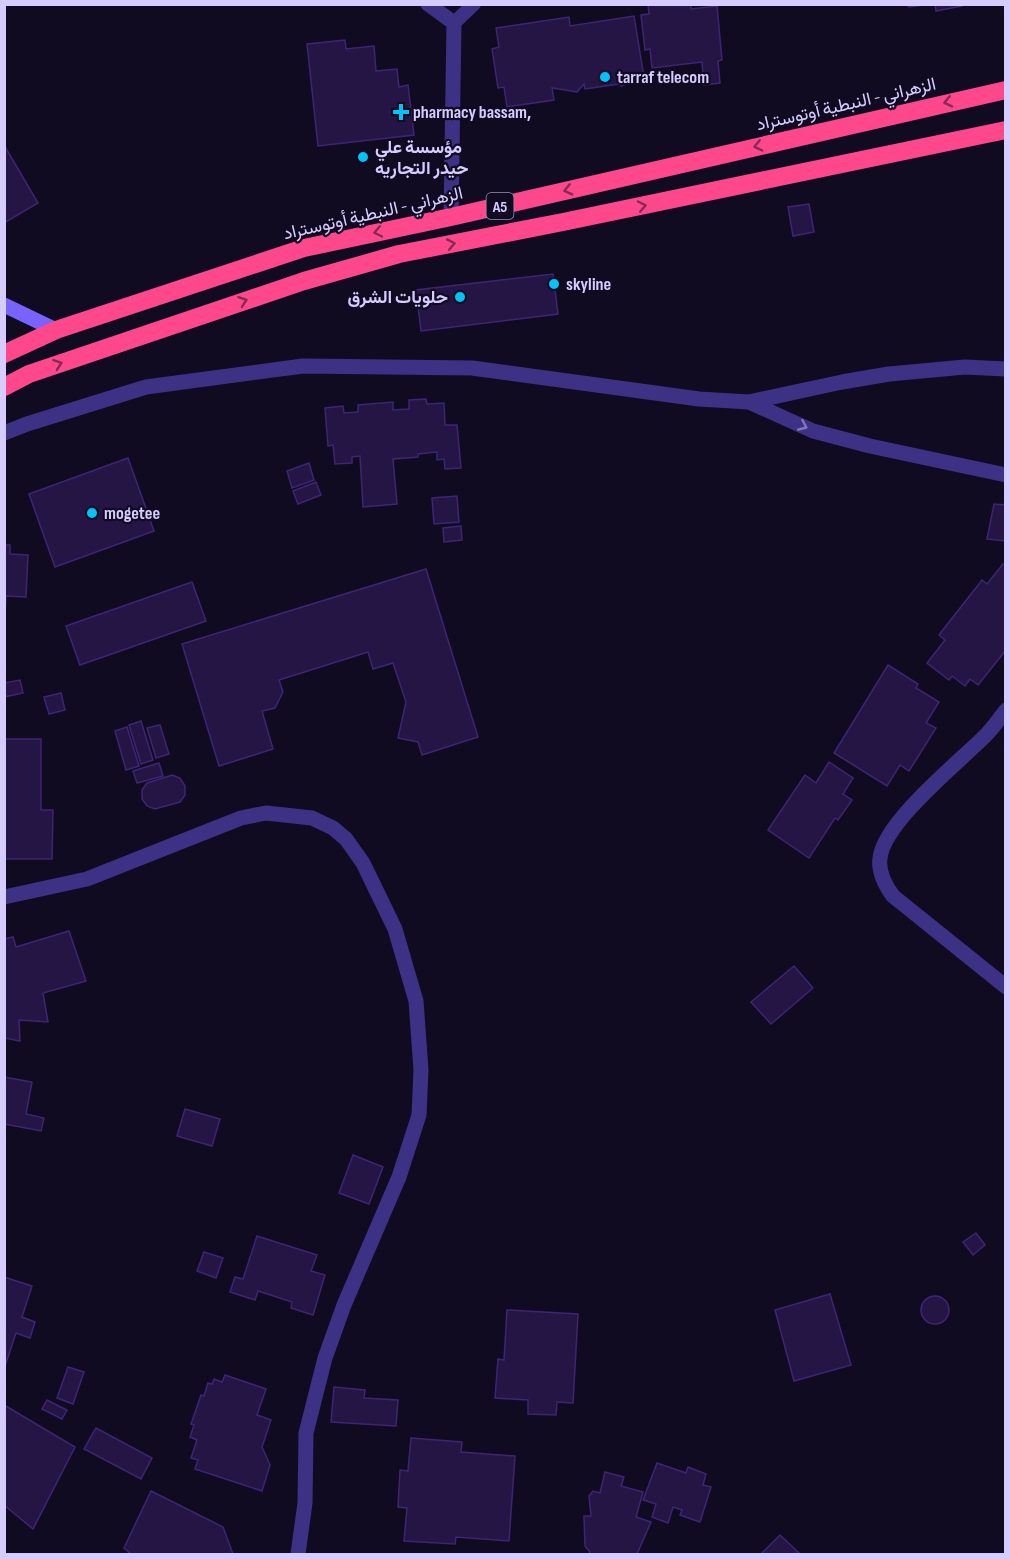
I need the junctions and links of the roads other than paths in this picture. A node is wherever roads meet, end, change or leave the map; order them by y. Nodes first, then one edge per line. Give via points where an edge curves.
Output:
1 (428, 4) edge
2 (474, 4) edge
3 (454, 23) junction
4 (1005, 90) edge
5 (1005, 130) edge
6 (451, 217) junction
7 (4, 305) edge
8 (56, 330) junction
9 (4, 354) edge
10 (1005, 369) edge
11 (4, 387) edge
12 (749, 402) junction
13 (4, 433) edge
14 (1005, 475) edge
15 (1005, 710) edge
16 (4, 897) edge
17 (1005, 987) edge
18 (298, 1554) edge

1 - 3 street
2 - 3 lane
3 - 6 street
4 -> 6 highway, الزهراني - النبطية أوتوستراد / A5
11 -> 5 highway, A5 via 29,374 219,309 399,254
6 -> 8 highway, الزهراني - النبطية أوتوستراد / A5 via 304,248
7 - 8 street
8 - 9 highway, الزهراني - النبطية أوتوستراد / A5
10 - 12 street via 965,367 889,374
12 - 13 street via 699,399 472,368 303,366 146,387
12 -> 14 street via 813,431
15 - 17 street via 988,733 892,828 880,858 885,885 893,896
16 - 18 street via 87,879 241,818 266,813 293,815 312,818 346,839 363,863 394,929 416,1001 421,1070 419,1115 399,1177 325,1358 306,1433 305,1503

